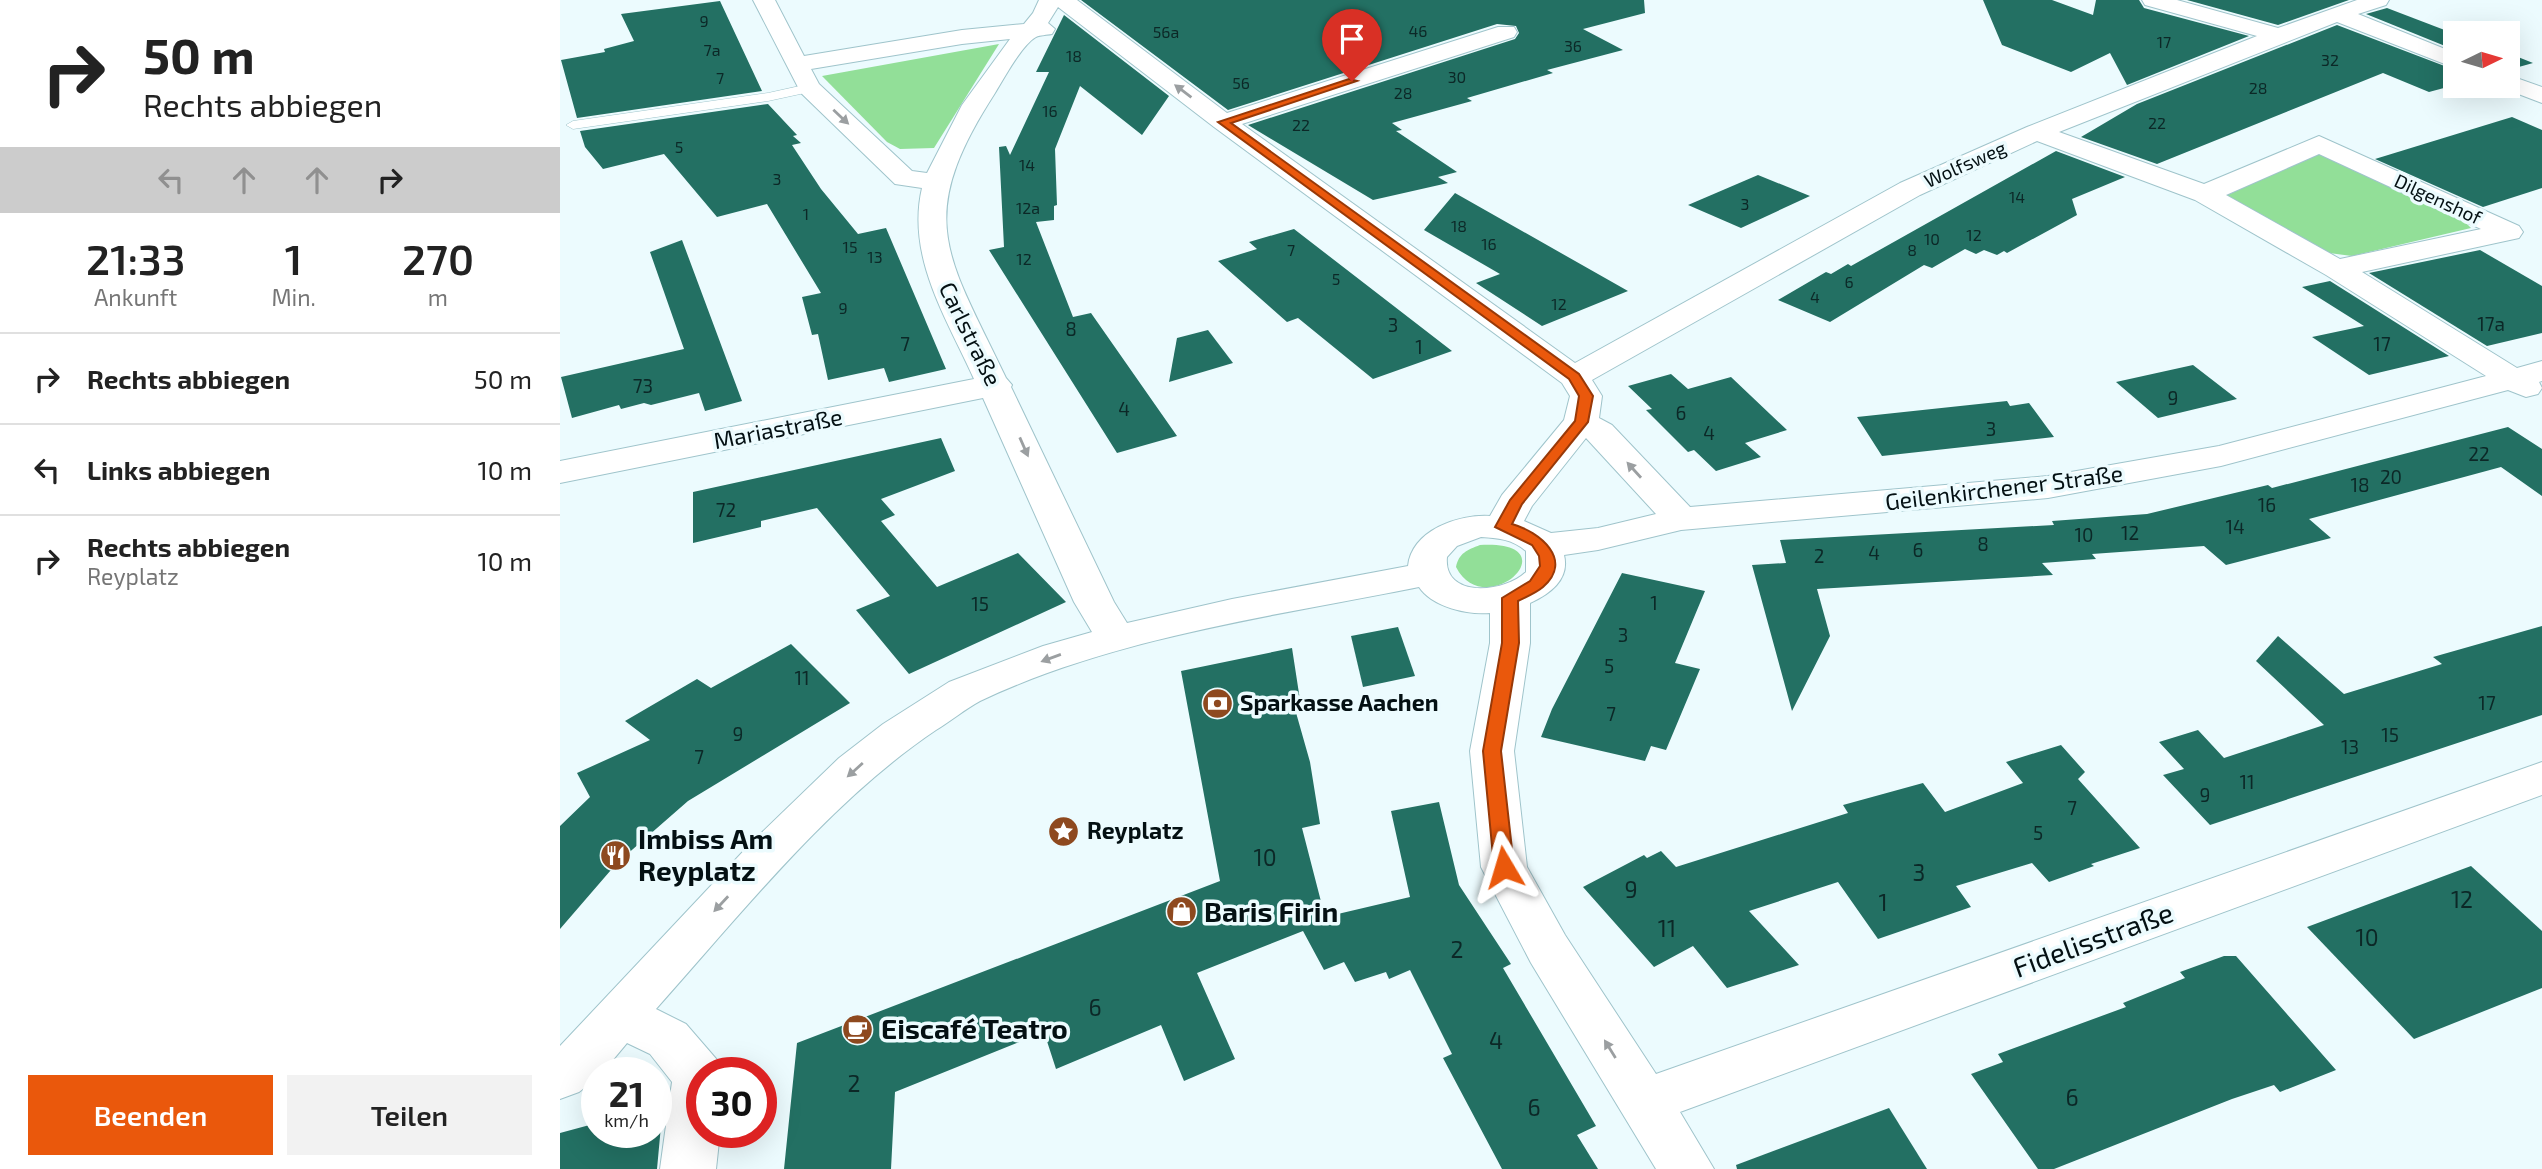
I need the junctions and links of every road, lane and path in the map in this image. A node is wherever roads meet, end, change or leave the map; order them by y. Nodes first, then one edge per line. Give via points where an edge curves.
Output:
1 (764, 0) edge
2 (1033, 0) edge
3 (1050, 0) edge
4 (1063, 0) edge
5 (2153, 0) edge
6 (2378, 0) edge
7 (2337, 14) junction
8 (1028, 31) junction
9 (1507, 32) dead end
10 (983, 34) junction
11 (2279, 35) junction
12 (1120, 43) junction
13 (2443, 56) edge
14 (797, 64) junction
15 (2520, 87) edge
16 (809, 88) junction
17 (2542, 96) edge
18 (1223, 122) junction
19 (573, 125) dead end
20 (2036, 132) junction
21 (937, 182) junction
22 (2205, 194) junction
23 (2336, 269) junction
24 (2528, 375) edge
25 (1574, 377) junction
26 (996, 385) junction
27 (2542, 396) edge
28 (1581, 422) junction
29 (560, 472) edge
30 (1681, 519) junction
31 (1503, 527) junction
32 (1542, 546) junction
33 (1427, 574) junction
34 (1510, 598) junction
35 (1116, 639) junction
36 (2542, 778) edge
37 (619, 1015) junction
38 (560, 1076) edge
39 (1643, 1102) junction
40 (688, 1169) edge
41 (1686, 1169) edge

1 - 14 street
2 - 10 street via 1015,21
3 - 8 street, Carlstraße
4 - 12 street
5 - 11 street
6 - 7 street, Wolfsweg
7 - 11 street, Wolfsweg
7 - 13 street
8 - 10 street
8 - 12 street via 1083,30
8 - 21 street, Carlstraße via 952,145
9 - 18 street
10 - 14 street
11 - 20 street, Wolfsweg
18 -> 12 street
14 - 16 street
15 - 17 street
16 - 19 lane
16 -> 21 street via 904,178
18 - 25 street
20 - 22 street
20 - 25 street, Wolfsweg via 1910,189
21 - 26 street, Carlstraße via 931,234 938,266
22 - 23 street
22 - 23 street, Dilgenshof via 2319,144 2509,232
23 - 24 street
24 - 27 street
24 - 30 street, Geilenkirchener Straße via 2221,456 2048,487
25 - 28 street via 1586,396
26 - 29 street, Mariastraße
26 -> 35 street, Carlstraße via 1094,602
30 -> 28 street via 1600,432
28 - 31 street via 1515,503
30 - 32 street, Geilenkirchener Straße via 1598,540
31 - 32 street
31 - 33 street via 1478,526 1436,543 1426,558
32 - 34 street via 1548,566 1544,576 1525,593
33 - 34 street via 1453,596 1475,601
33 - 35 street
39 -> 34 street via 1548,949 1504,867 1492,751 1510,643
35 -> 37 street via 964,692 898,734 768,854
36 - 39 street, Fidelisstraße
37 - 38 street via 581,1060
37 - 40 street via 668,1040 699,1077
39 - 41 street

